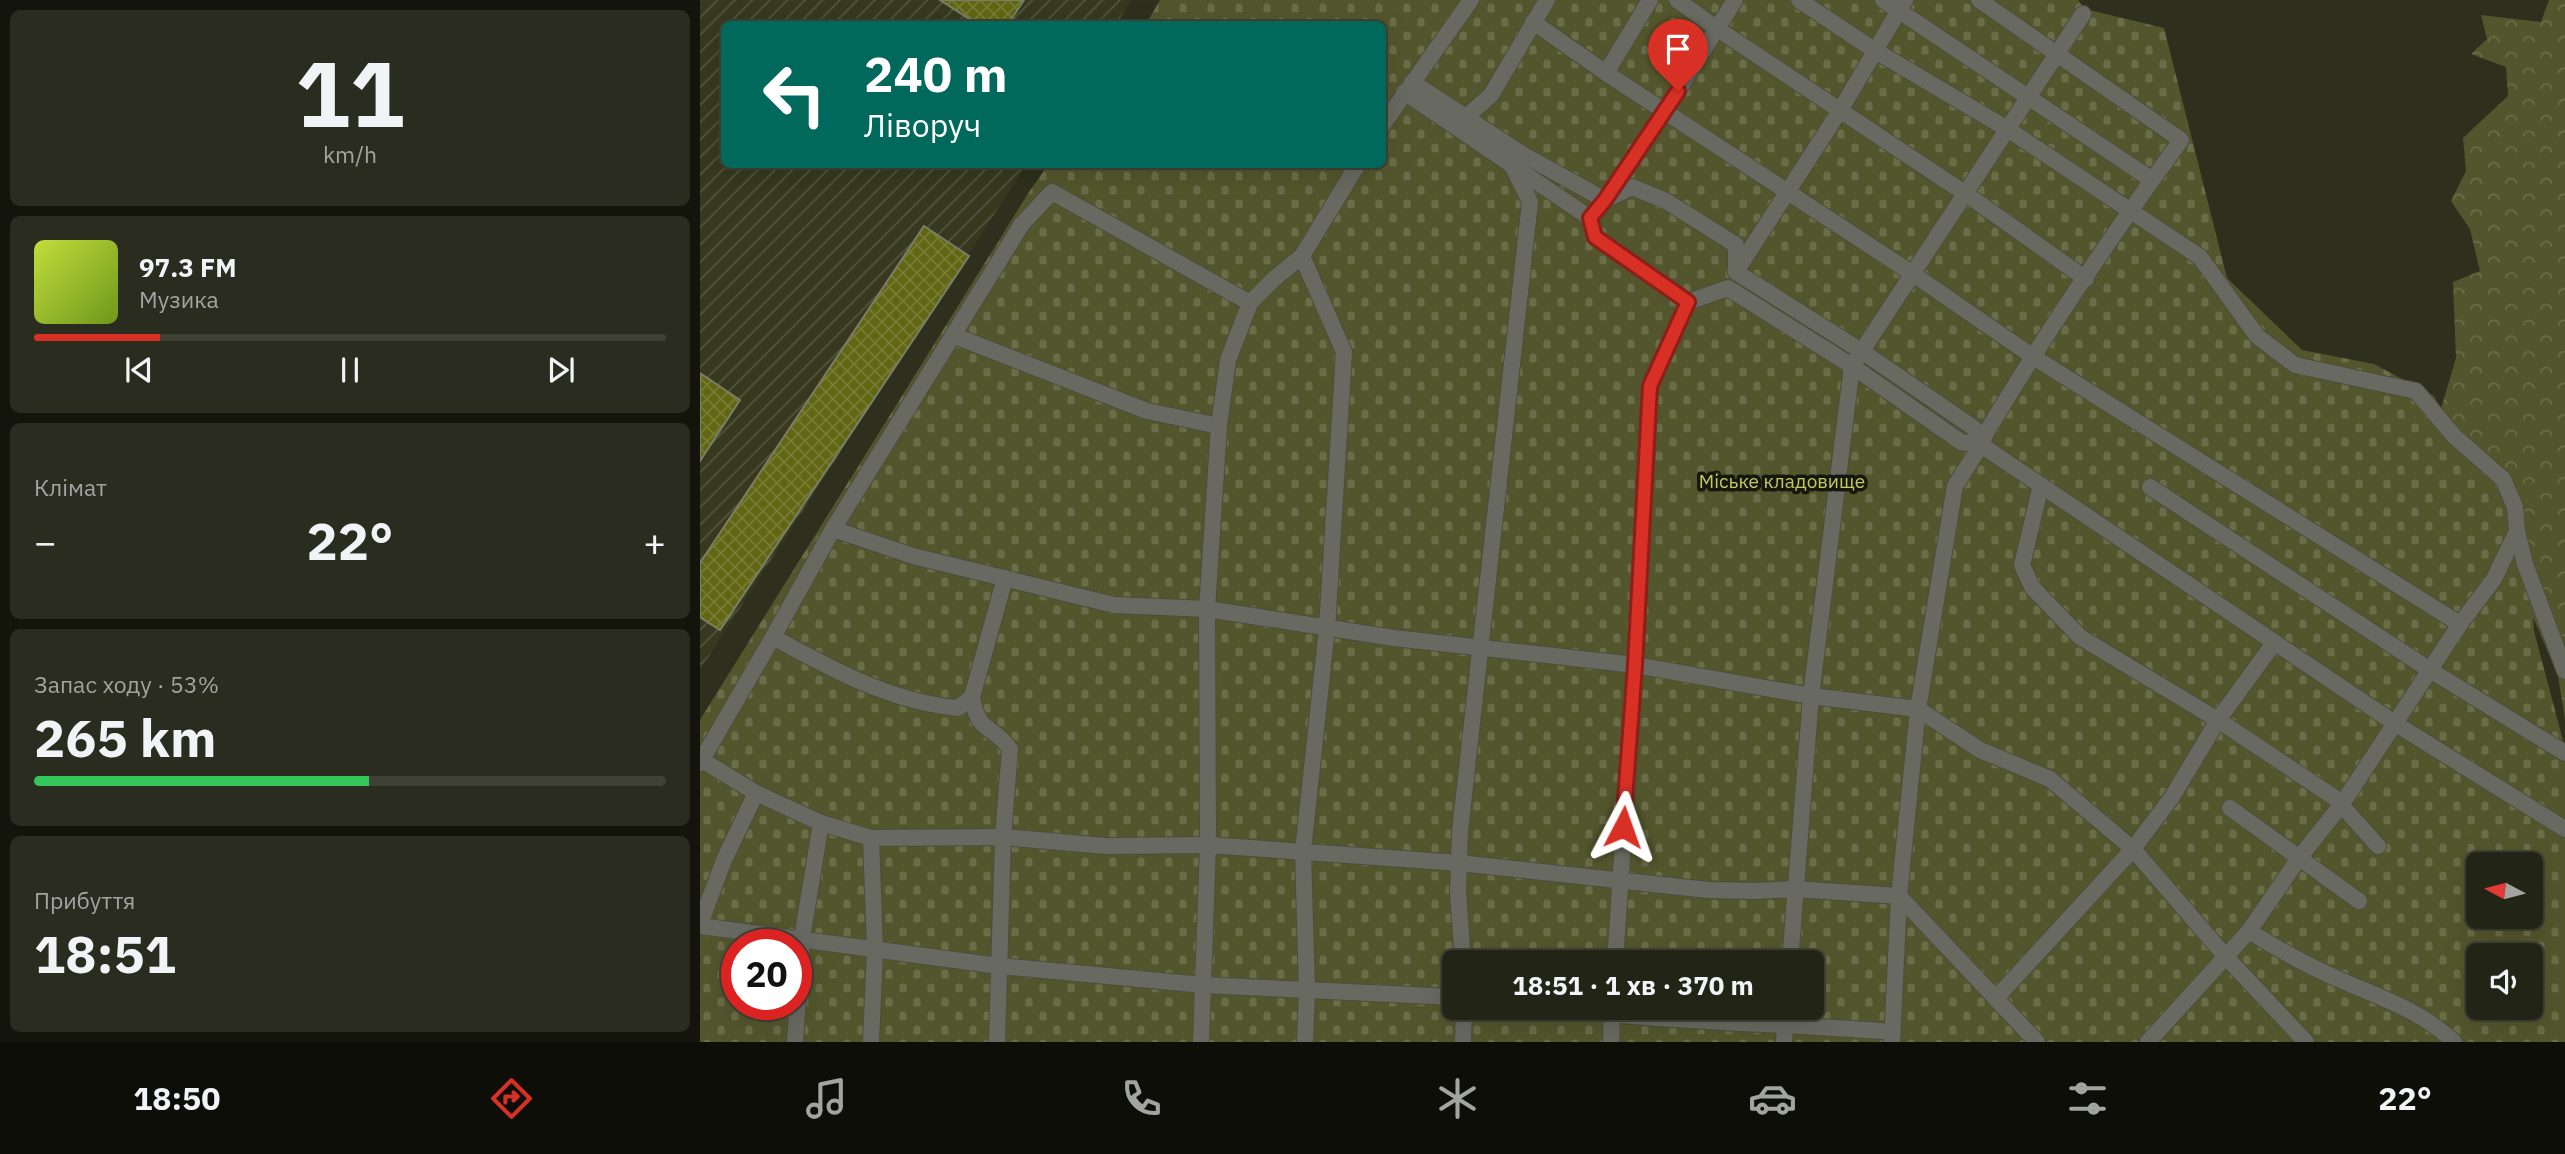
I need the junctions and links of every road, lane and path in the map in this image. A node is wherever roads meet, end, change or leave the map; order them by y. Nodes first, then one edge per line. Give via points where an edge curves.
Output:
1 (1471, 0) edge
2 (1547, 0) edge
3 (1650, 0) edge
4 (1677, 0) edge
5 (1735, 0) edge
6 (1799, 0) edge
7 (1883, 0) edge
8 (1979, 0) edge
9 (1902, 6) edge
10 (2083, 14) dead end
11 (1533, 22) junction
12 (1716, 29) junction
13 (1874, 50) junction
14 (2057, 53) junction
15 (1606, 73) junction
16 (1408, 87) junction
17 (2027, 98) junction
18 (1841, 109) junction
19 (1665, 111) junction
20 (1466, 117) junction
21 (1386, 120) edge
22 (2009, 131) junction
23 (1517, 159) junction
24 (1356, 168) edge
25 (2152, 180) junction
26 (1788, 191) junction
27 (1966, 194) junction
28 (1605, 200) junction
29 (2130, 212) junction
30 (1590, 218) junction
31 (1301, 256) junction
32 (1736, 272) junction
33 (1913, 274) junction
34 (2085, 279) junction
35 (1728, 288) junction
36 (1688, 302) junction
37 (1250, 303) junction
38 (955, 336) junction
39 (1863, 352) junction
40 (2032, 356) junction
41 (1852, 366) junction
42 (1219, 426) junction
43 (1981, 446) junction
44 (2041, 485) junction
45 (2150, 487) dead end
46 (833, 529) junction
47 (2517, 531) junction
48 (1005, 578) junction
49 (1207, 609) junction
50 (2460, 624) junction
51 (1326, 628) junction
52 (773, 637) junction
53 (2274, 643) junction
54 (1481, 648) junction
55 (1635, 665) junction
56 (2430, 670) junction
57 (2565, 671) edge
58 (1811, 696) junction
59 (972, 697) junction
60 (1918, 709) junction
61 (2218, 720) junction
62 (2396, 724) junction
63 (2565, 753) edge
64 (701, 762) edge
65 (756, 793) junction
66 (2342, 804) junction
67 (2230, 808) dead end
68 (821, 823) junction
69 (2565, 829) edge
70 (1003, 837) junction
71 (871, 838) junction
72 (1208, 845) junction
73 (2378, 846) dead end
74 (2133, 849) junction
75 (1303, 851) junction
76 (2299, 858) junction
77 (1460, 863) junction
78 (1619, 880) junction
79 (1795, 889) junction
80 (1899, 896) junction
81 (2359, 901) dead end
82 (700, 925) edge
83 (731, 929) edge
84 (803, 929) edge
85 (2249, 931) junction
86 (812, 940) edge
87 (875, 950) junction
88 (1462, 950) edge
89 (1616, 950) edge
90 (1791, 950) edge
91 (2226, 957) junction
92 (999, 966) junction
93 (1204, 985) junction
94 (1307, 991) junction
95 (1442, 997) edge
96 (1997, 997) junction
97 (796, 1020) edge
98 (1464, 1020) edge
99 (1612, 1020) edge
100 (1786, 1020) edge
101 (1806, 1020) edge
102 (1892, 1037) edge
103 (795, 1042) edge
104 (871, 1042) edge
105 (996, 1042) edge
106 (1201, 1042) edge
107 (1305, 1042) edge
108 (1463, 1042) edge
109 (1611, 1042) edge
110 (1784, 1042) edge
111 (2037, 1042) edge
112 (2148, 1042) edge
113 (2306, 1042) edge
114 (2454, 1042) edge

1 - 16 street
2 - 11 street
3 - 15 street
4 - 12 street
5 - 12 street
6 - 13 street
7 - 9 street
8 - 14 street
9 - 13 street
9 - 17 street
10 - 14 street
11 - 15 street
11 - 20 street via 1491,95
12 - 18 street
12 - 19 street
13 - 18 street
13 - 22 street
14 - 17 street
14 - 25 street via 2181,140
15 - 19 street
16 - 20 street
16 - 21 street
16 - 23 street
17 - 22 street
17 - 25 street
18 - 26 street
18 - 27 street
19 - 26 street
19 - 28 street
20 - 23 street
22 - 27 street
22 - 29 street
23 - 28 street
23 - 30 street
23 - 54 street via 1530,202
24 - 31 street
25 - 29 street
26 - 32 street
26 - 33 street
27 - 33 street
27 - 34 street
28 - 30 street
28 - 32 street via 1632,187 1666,201 1736,245
29 - 34 street
29 - 47 street via 2200,257 2257,336 2295,365 2416,391 2454,436 2503,479 2515,507
30 - 36 street via 1595,237
31 - 37 street
31 - 51 street via 1344,352
32 - 35 street
32 - 39 street
33 - 39 street
33 - 40 street
34 - 40 street
35 - 36 street
35 - 41 street
36 - 55 street via 1650,386
37 - 38 street via 1052,192 1022,224
37 - 42 street via 1228,360
38 - 42 street via 1147,411
38 - 46 street
39 - 41 street
39 - 43 street via 1974,428
40 - 43 street
40 - 50 street
41 - 43 street via 1961,442
41 - 58 street
42 - 49 street
43 - 44 street
43 - 60 street via 1955,486
44 - 53 street
44 - 61 street via 2022,565 2032,587 2080,637
45 - 56 street
46 - 48 street via 913,556
46 - 52 street
47 - 50 street via 2494,579
47 - 57 street
48 - 49 street via 1114,604
48 - 59 street
49 - 51 street
49 - 72 street
50 - 56 street
51 - 54 street
51 - 75 street
52 - 59 street via 840,675 915,701 958,708
52 - 64 street
53 - 61 street
53 - 62 street
54 - 55 street
54 - 77 street
55 - 58 street
55 - 78 street
56 - 62 street
56 - 63 street
58 - 60 street
58 - 79 street
59 - 70 street via 981,726 1010,750
60 - 74 street via 1980,750 2050,779
60 - 80 street
61 - 66 street
61 - 74 street via 2172,797
62 - 66 street
62 - 69 street
64 - 65 street
65 - 68 street
65 - 82 street
66 - 73 street
66 - 76 street
67 - 76 street
68 - 71 street
68 - 84 street
70 - 71 street
70 - 72 street via 1106,846
70 - 92 street
71 - 87 street
72 - 75 street
72 - 93 street
74 - 91 street
74 - 96 street
75 - 77 street
75 - 94 street
76 - 81 street
76 - 85 street
77 - 78 street
77 - 88 street
78 - 79 street via 1709,890
78 - 89 street
79 - 80 street
79 - 90 street
80 - 96 street
80 - 102 street
82 - 83 street
85 - 91 street
85 - 114 street via 2415,1013
86 - 87 street
87 - 92 street
87 - 104 street
91 - 112 street
91 - 113 street
92 - 93 street
92 - 105 street
93 - 94 street
93 - 106 street
94 - 95 street
94 - 107 street
96 - 111 street
97 - 103 street
98 - 108 street
99 - 109 street
100 - 110 street
101 - 102 street

